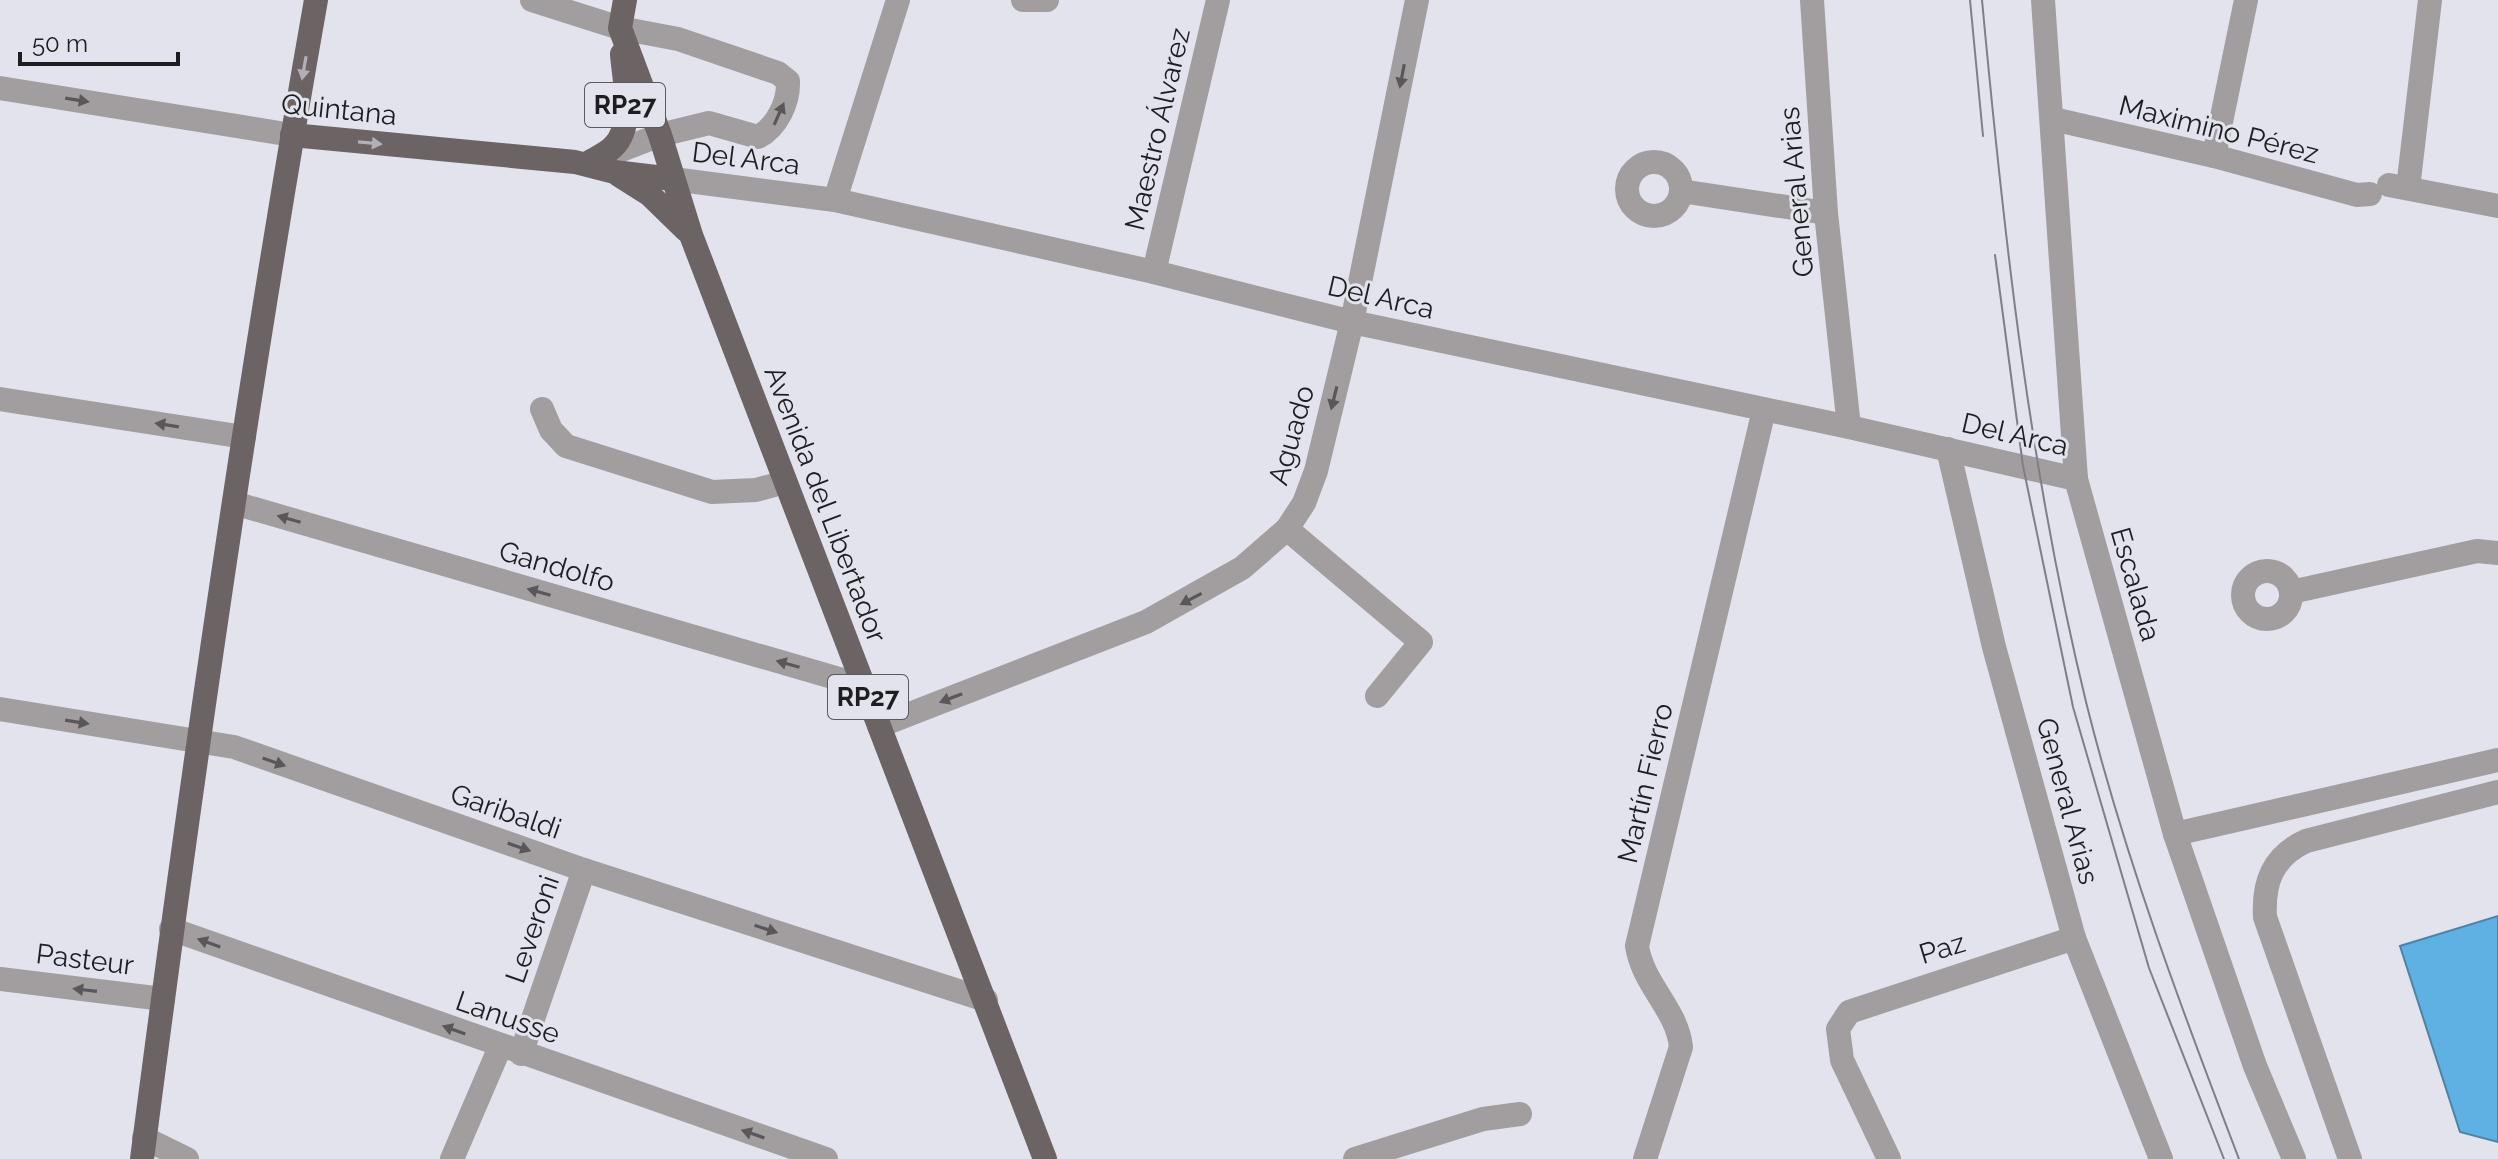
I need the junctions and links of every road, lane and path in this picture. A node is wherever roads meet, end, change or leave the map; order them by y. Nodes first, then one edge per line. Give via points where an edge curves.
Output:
1 (316, 0) edge
2 (532, 0) edge
3 (625, 0) edge
4 (898, 0) edge
5 (1023, 0) edge
6 (1047, 0) edge
7 (1218, 0) edge
8 (1417, 0) edge
9 (1812, 0) edge
10 (2043, 0) edge
11 (2246, 0) edge
12 (2430, 0) edge
13 (620, 28) junction
14 (0, 88) edge
15 (2053, 119) junction
16 (292, 135) junction
17 (660, 135) junction
18 (2214, 156) junction
19 (586, 164) junction
20 (614, 172) junction
21 (673, 179) junction
22 (2389, 189) junction
23 (1681, 191) dead end
24 (835, 200) junction
25 (2498, 206) edge
26 (1826, 213) junction
27 (691, 235) junction
28 (1154, 272) junction
29 (1352, 322) junction
30 (0, 399) edge
31 (542, 409) dead end
32 (1764, 410) junction
33 (1849, 427) junction
34 (244, 437) junction
35 (1948, 449) junction
36 (2076, 479) junction
37 (785, 482) junction
38 (234, 503) junction
39 (1287, 529) junction
40 (2498, 553) edge
41 (2291, 592) dead end
42 (863, 686) junction
43 (1377, 696) dead end
44 (0, 709) edge
45 (879, 726) junction
46 (199, 742) junction
47 (2498, 760) edge
48 (2498, 792) edge
49 (2175, 834) junction
50 (584, 870) junction
51 (171, 929) junction
52 (2074, 938) junction
53 (0, 979) edge
54 (163, 999) junction
55 (986, 1000) junction
56 (510, 1050) junction
57 (1520, 1114) dead end
58 (143, 1149) edge
59 (1651, 1157) edge
60 (187, 1159) edge
61 (452, 1159) edge
62 (826, 1159) edge
63 (1045, 1159) edge
64 (1355, 1159) edge
65 (1889, 1159) edge
66 (2161, 1159) edge
67 (2294, 1159) edge
68 (2350, 1159) edge

1 -> 16 main road
2 - 13 street
3 - 13 main road, RP27
4 - 24 street
5 - 6 street
7 - 28 street, Maestro Álvarez
8 -> 29 street, Aguado
9 - 26 street, General Arias
10 - 15 street, Escalada
11 - 18 street
12 - 22 street
13 - 17 main road, Avenida del Libertador / RP27
17 -> 13 street via 709,123 758,137 772,130 788,81 678,39
13 - 19 main road, RP27 via 624,126 614,147
14 -> 16 street, Quintana
15 - 18 street, Maximino Pérez
15 - 36 street, Escalada
16 -> 19 main road, Quintana / RP27
16 - 34 main road
17 - 19 street
17 - 21 main road, Avenida del Libertador / RP27
18 - 22 street, Maximino Pérez via 2357,195
19 - 20 main road, Quintana / RP27
20 - 21 main road, Quintana / RP27
20 - 27 main road, RP27 via 657,201
21 - 24 street, Del Arca
21 - 27 main road, Avenida del Libertador / RP27
22 - 25 street, Maximino Pérez
23 - 26 street
24 - 28 street, Del Arca
26 - 33 street, General Arias
27 - 37 main road, Avenida del Libertador / RP27
28 - 29 street, Del Arca
29 - 32 street, Del Arca
29 -> 39 street, Aguado via 1316,471
34 -> 30 street
31 - 37 street via 566,446 712,492
32 - 33 street, Del Arca
32 - 59 street, Martín Fierro via 1637,946 1640,966 1680,1031 1681,1047
33 - 35 street, Del Arca
34 - 38 main road
35 - 36 street, Del Arca
35 - 52 street, General Arias via 1994,647
36 - 49 street, Escalada
37 - 42 main road, Avenida del Libertador / RP27
42 -> 38 street, Gandolfo
38 - 46 main road
39 - 43 street via 1421,642
39 -> 45 street, Aguado via 1242,568 1146,622
40 - 41 street via 2477,551
42 - 45 main road, Avenida del Libertador / RP27
44 -> 46 street, Garibaldi
45 - 55 main road, Avenida del Libertador / RP27
46 -> 50 street, Garibaldi via 234,747
46 - 51 main road
47 - 49 street
48 - 68 street via 2306,841 2287,850 2270,875 2263,897 2274,949
49 - 67 street, Escalada via 2255,1066
50 -> 55 street, Garibaldi
50 - 56 street, Leveroni
51 - 54 main road
56 -> 51 street, Lanusse
52 - 65 street, Paz via 1849,1012 1838,1029 1842,1060
52 - 66 street, General Arias
54 -> 53 street, Pasteur
54 - 58 main road
55 - 63 main road, Avenida del Libertador / RP27
56 - 61 street, Leveroni
62 -> 56 street, Lanusse
57 - 64 street via 1483,1119
58 - 60 street

